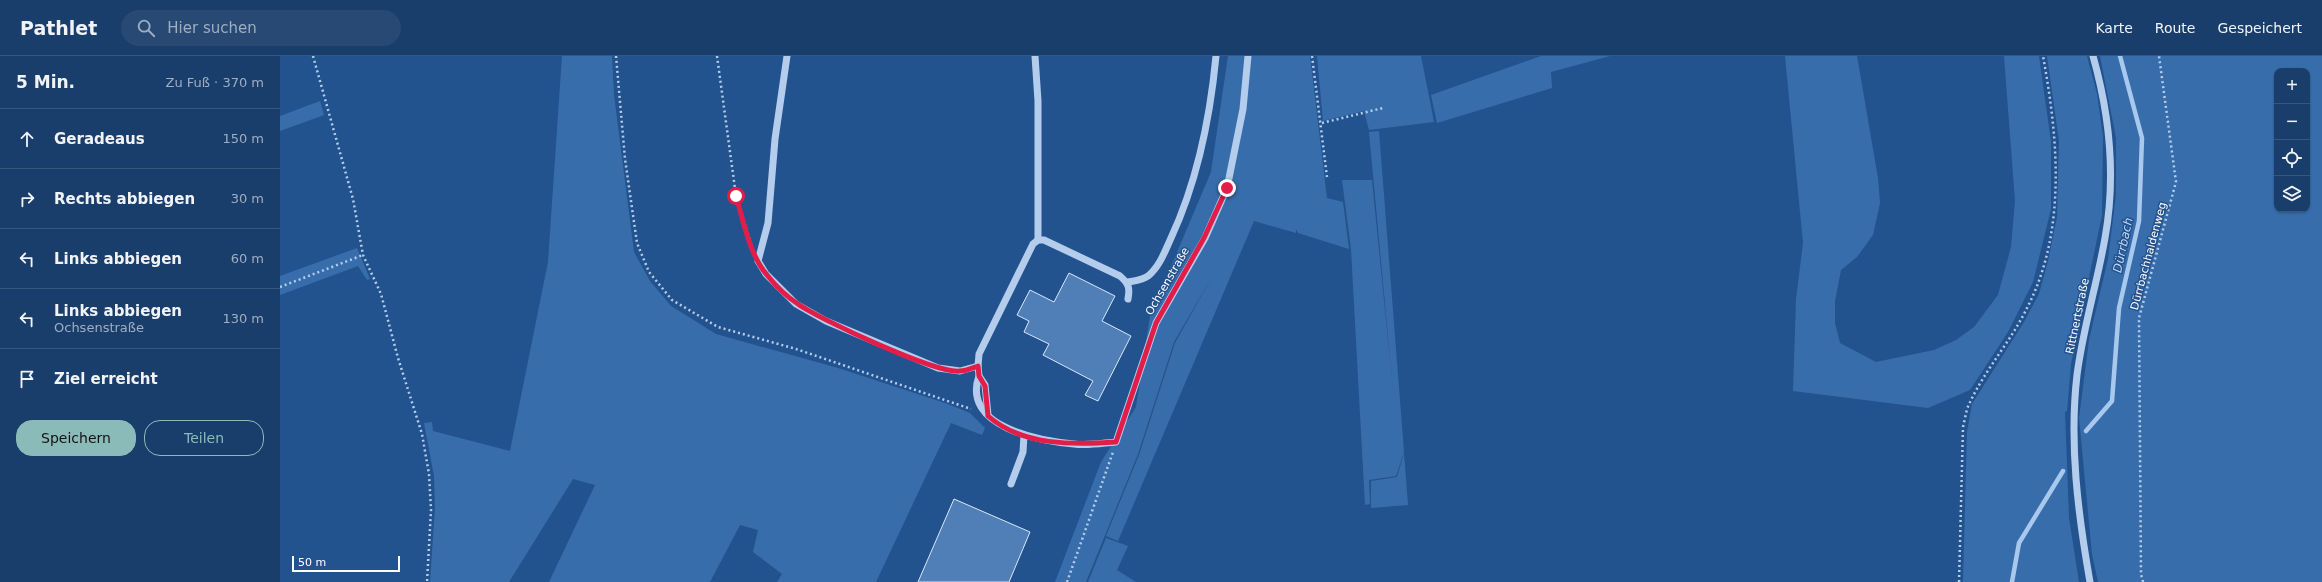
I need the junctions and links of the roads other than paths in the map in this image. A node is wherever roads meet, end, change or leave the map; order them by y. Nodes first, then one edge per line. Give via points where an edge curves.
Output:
1 (787, 56) edge
2 (1035, 56) edge
3 (1216, 56) edge
4 (1248, 56) edge
5 (2093, 56) edge
6 (1038, 240) junction
7 (1128, 282) junction
8 (1128, 299) dead end
9 (978, 366) junction
10 (1024, 436) junction
11 (1011, 484) dead end
12 (2090, 582) edge

1 - 9 street via 768,222 758,261 766,274 796,304 826,321 938,368 960,371
2 - 6 street via 1038,101
3 - 7 street via 1211,106 1198,164 1177,225 1162,260 1147,277
4 - 10 street, Ochsenstraße via 1243,109 1227,188 1204,238 1156,323 1116,442 1075,445
5 - 12 street, Rittnertstraße via 2108,118 2111,173 2105,237 2081,346 2074,403 2077,491
6 - 7 street via 1056,244
6 - 9 street via 1032,244 979,354
7 - 8 street
9 - 10 street via 978,397 988,416
10 - 11 street via 1023,452

